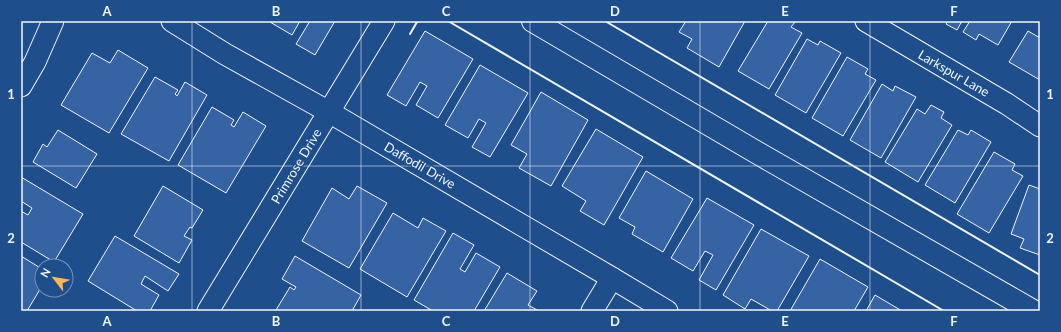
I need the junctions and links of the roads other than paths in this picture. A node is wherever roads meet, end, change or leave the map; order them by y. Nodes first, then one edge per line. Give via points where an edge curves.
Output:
1 (53, 21) edge
2 (172, 21) edge
3 (384, 21) edge
4 (533, 21) edge
5 (866, 21) edge
6 (21, 86) edge
7 (329, 112) junction
8 (1040, 126) edge
9 (612, 278) junction
10 (208, 311) edge
11 (592, 311) edge
12 (667, 311) edge
13 (1033, 311) edge

1 - 6 street
2 - 7 street, Daffodil Drive
3 - 7 street, Primrose Drive
4 - 13 street
5 - 8 street, Larkspur Lane
7 - 9 street, Daffodil Drive
7 - 10 street, Primrose Drive
9 - 11 street
9 - 12 street, Daffodil Drive

